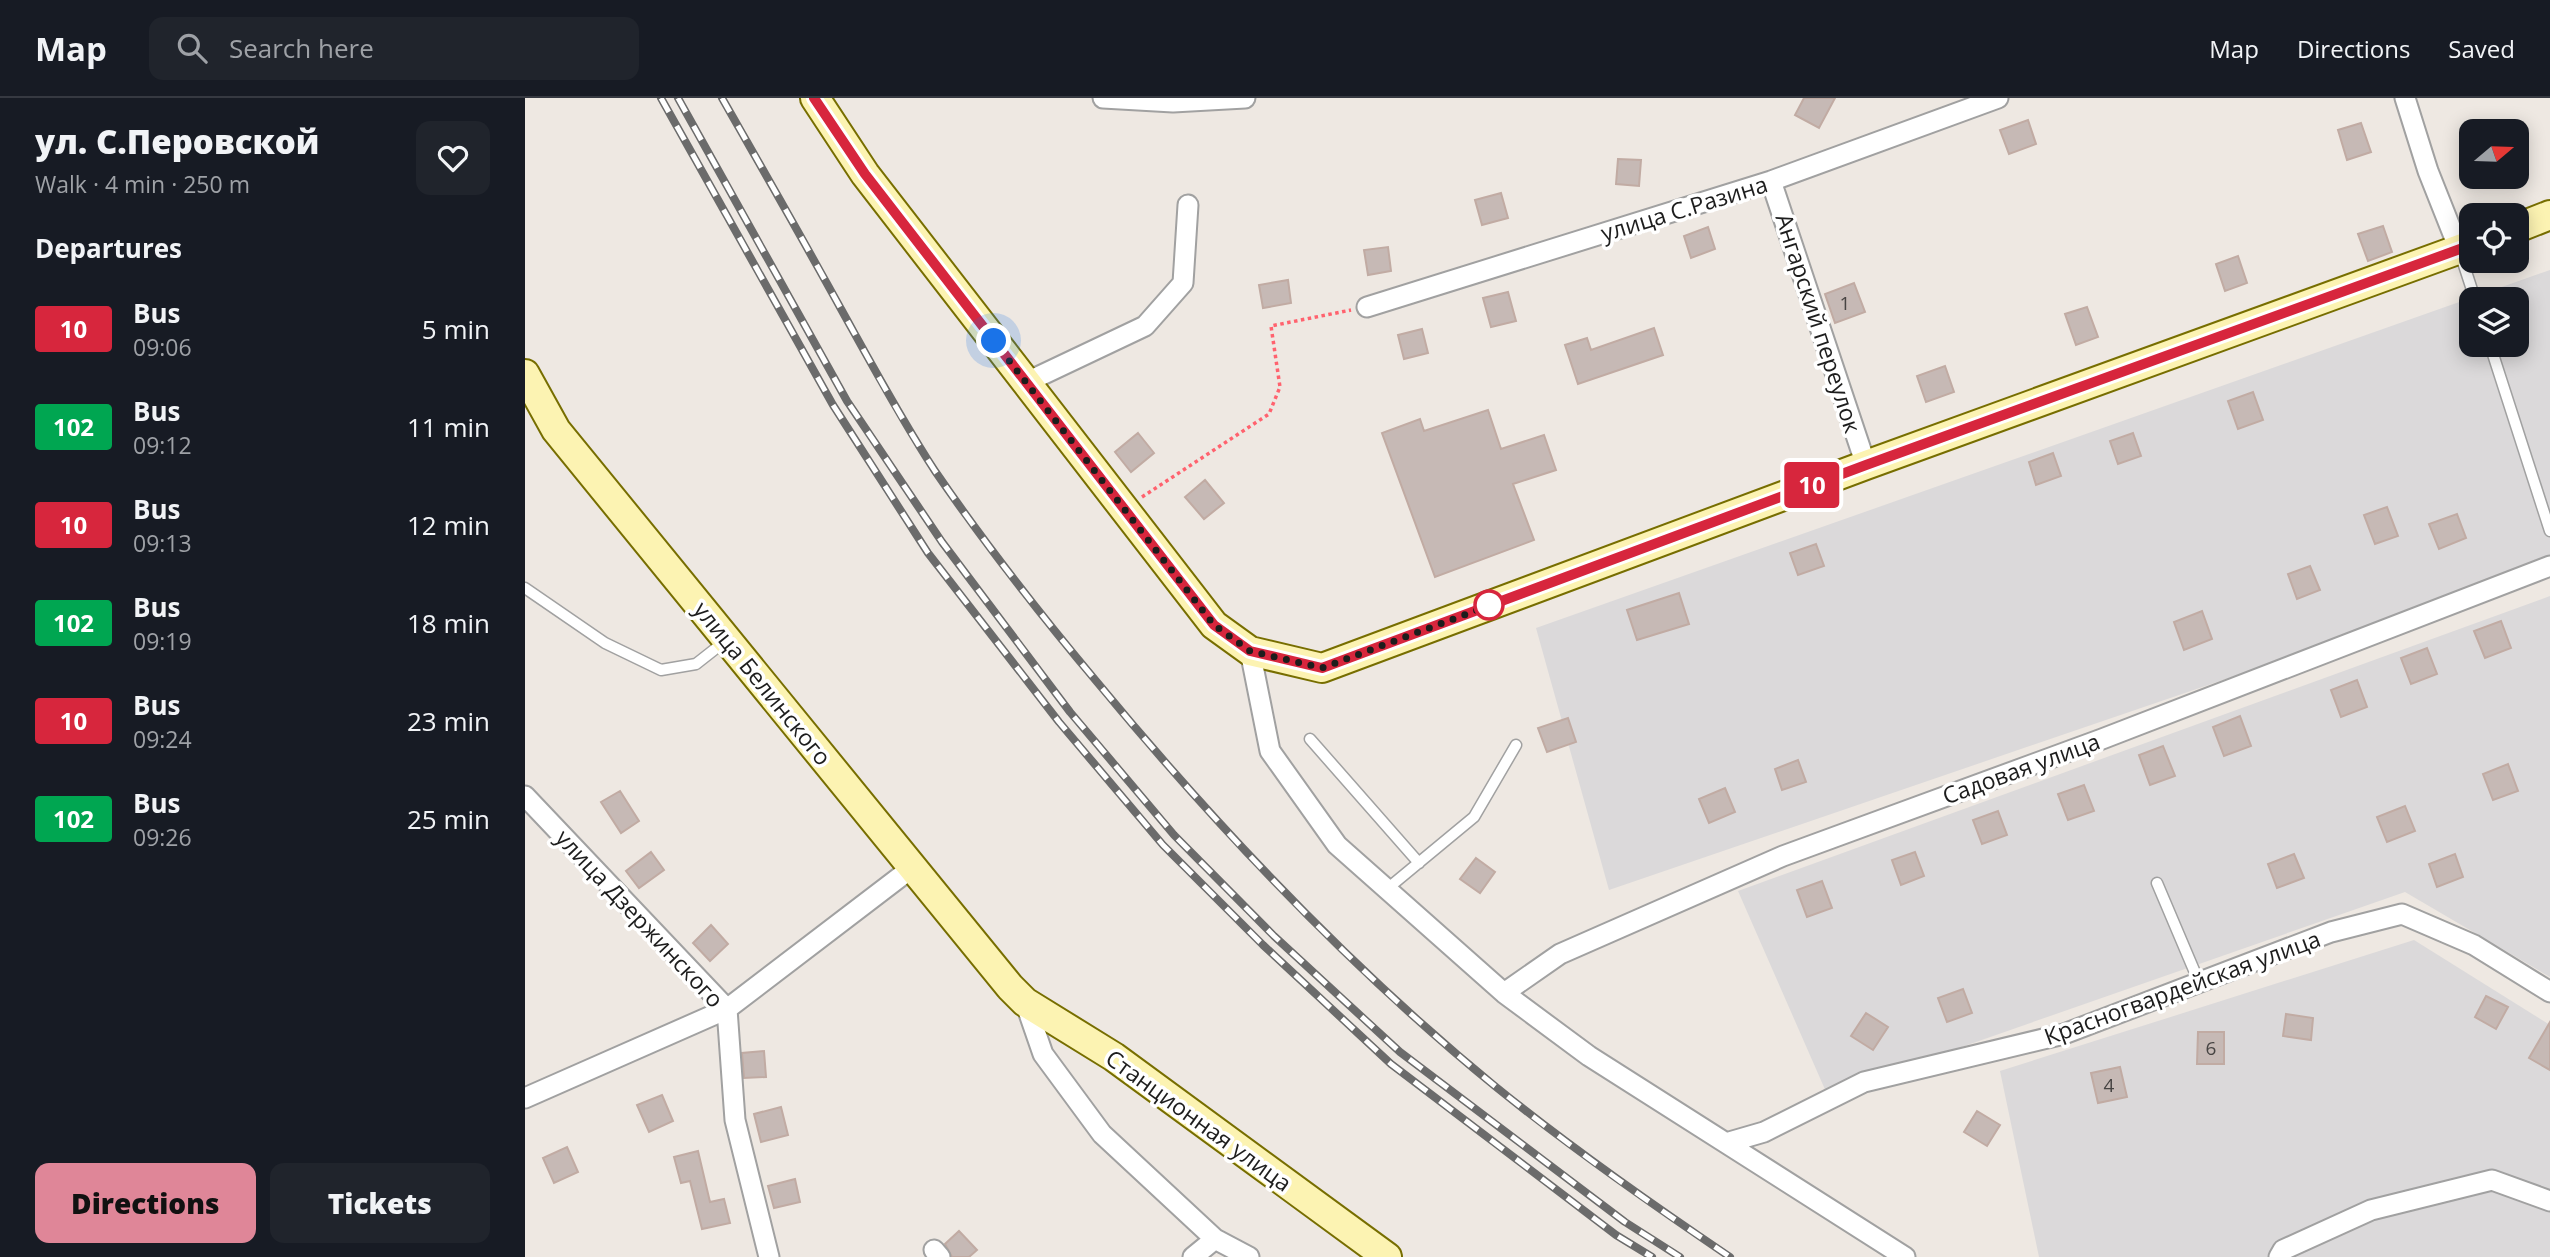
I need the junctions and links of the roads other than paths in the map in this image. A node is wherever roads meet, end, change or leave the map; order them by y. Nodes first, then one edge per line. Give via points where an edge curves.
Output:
1 (814, 98) edge
2 (1104, 98) edge
3 (1245, 98) edge
4 (1998, 98) edge
5 (2405, 98) edge
6 (1771, 181) junction
7 (1188, 205) dead end
8 (2550, 215) edge
9 (2529, 223) edge
10 (2459, 235) edge
11 (2459, 249) edge
12 (1367, 307) road end
13 (2494, 357) edge
14 (525, 374) edge
15 (1027, 382) junction
16 (1866, 465) junction
17 (2550, 531) edge
18 (2550, 566) edge
19 (525, 588) edge
20 (727, 639) junction
21 (1250, 651) junction
22 (1310, 739) dead end
23 (1516, 745) dead end
24 (525, 796) edge
25 (1419, 863) junction
26 (913, 867) junction
27 (2157, 883) dead end
28 (1387, 889) junction
29 (2199, 982) junction
30 (2550, 992) edge
31 (1504, 993) junction
32 (1017, 994) junction
33 (727, 1009) junction
34 (525, 1098) edge
35 (1726, 1143) junction
36 (2550, 1201) edge
37 (1215, 1239) junction
38 (769, 1257) edge
39 (1193, 1257) edge
40 (1248, 1257) edge
41 (1387, 1257) edge
42 (1905, 1257) edge
43 (2279, 1257) edge

1 - 15 main road via 865,174
2 - 3 street via 1173,102
4 - 6 street, улица С.Разина
5 - 10 street via 2428,171
6 - 12 street, улица С.Разина
6 - 16 street, Ангарский переулок
7 - 15 street via 1183,283 1145,326
8 - 9 main road
11 - 16 main road
13 - 17 lane
14 - 20 main road, улица Белинского via 556,430
15 - 21 main road via 1214,625
16 - 21 main road via 1322,668
18 - 31 street, Садовая улица via 1783,856 1560,954
19 - 20 lane via 605,643 661,670 696,664
20 - 26 main road, улица Белинского
21 - 28 street via 1270,751 1337,845
22 - 25 lane
23 - 25 lane via 1474,817
24 - 33 street, улица Дзержинского
25 - 28 lane
26 - 32 main road, улица Белинского
26 - 33 street
27 - 29 lane
28 - 31 street
29 - 30 street, Красногвардейская улица via 2331,932 2402,914 2473,945
29 - 35 street, Красногвардейская улица via 2064,1034 1864,1082 1764,1132
31 - 35 street via 1589,1056
32 - 37 street, улица Белинского via 1043,1054 1102,1134
32 - 41 main road, Станционная улица via 1114,1057
33 - 34 street
33 - 38 street, улица Дзержинского via 735,1120
35 - 42 street
36 - 43 street via 2492,1180 2371,1210 2283,1250
37 - 39 street
37 - 40 street, улица Белинского

